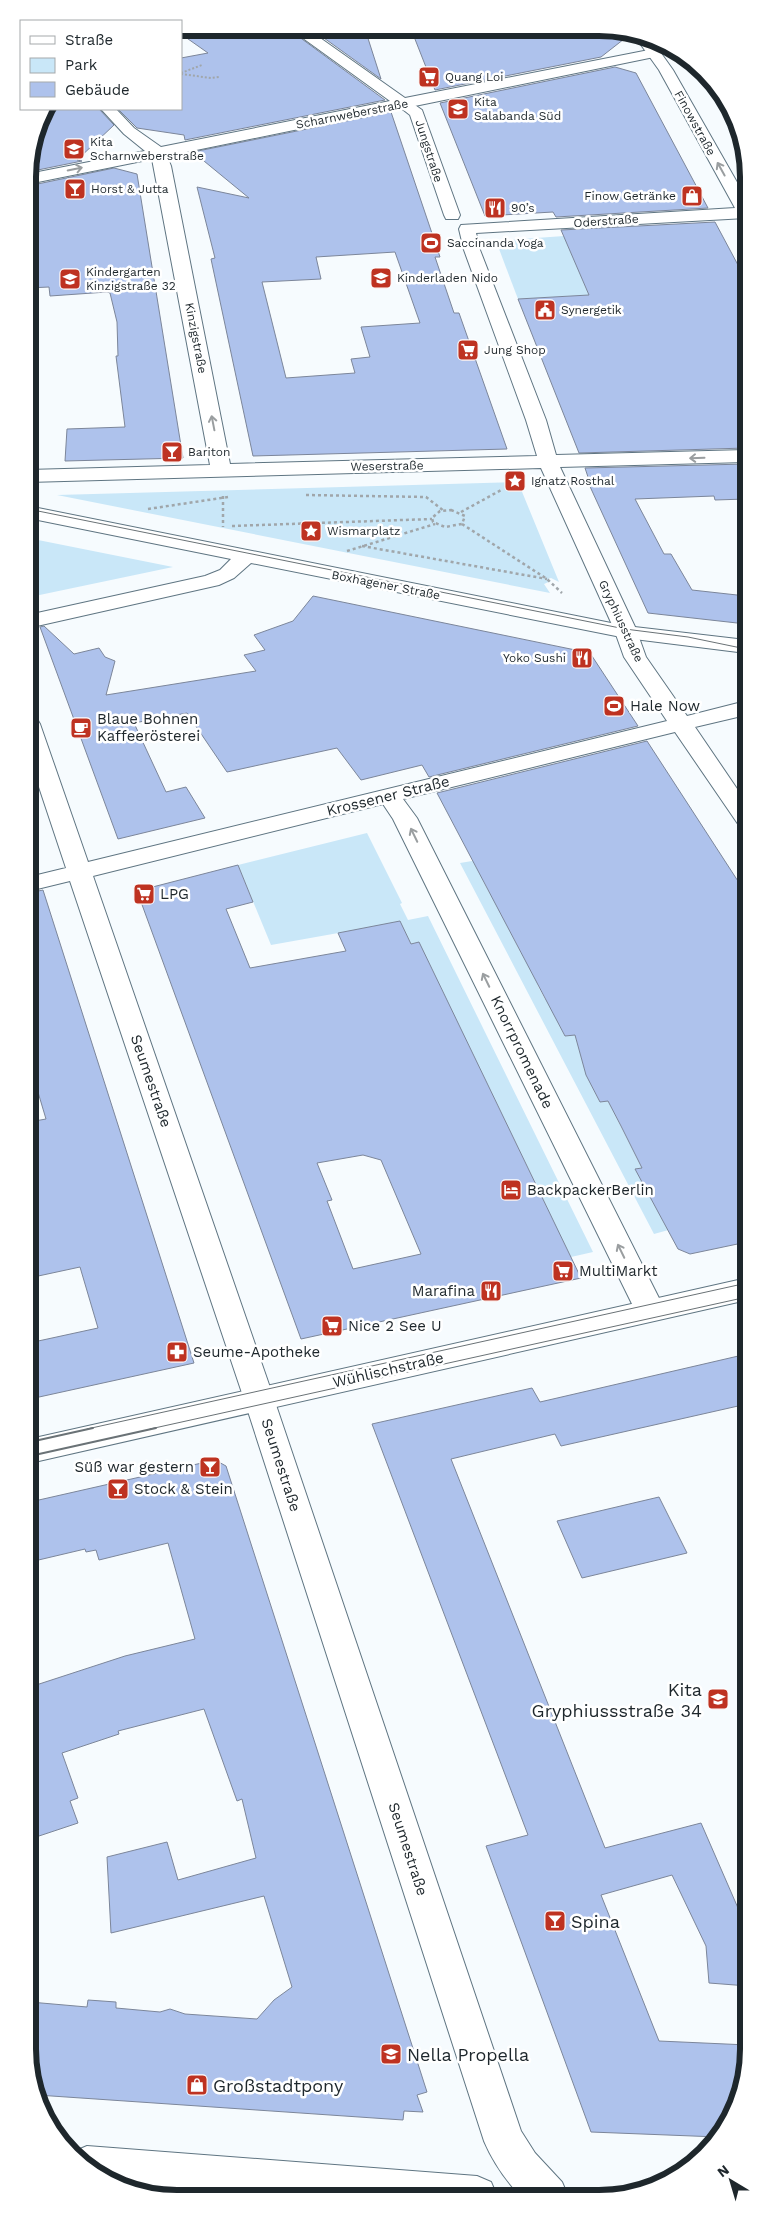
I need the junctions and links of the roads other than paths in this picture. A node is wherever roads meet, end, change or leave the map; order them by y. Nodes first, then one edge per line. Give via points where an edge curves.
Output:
1 (308, 36) edge
2 (656, 49) edge
3 (660, 52) junction
4 (405, 103) junction
5 (109, 110) edge
6 (158, 153) junction
7 (37, 177) edge
8 (740, 203) edge
9 (740, 212) edge
10 (452, 215) dead end
11 (740, 456) edge
12 (548, 462) junction
13 (222, 471) junction
14 (37, 476) edge
15 (37, 514) edge
16 (246, 557) junction
17 (37, 620) edge
18 (626, 632) junction
19 (740, 646) edge
20 (740, 710) edge
21 (681, 724) junction
22 (37, 746) edge
23 (389, 796) junction
24 (740, 810) edge
25 (80, 872) junction
26 (37, 882) edge
27 (739, 1291) edge
28 (650, 1310) junction
29 (259, 1399) junction
30 (36, 1450) edge
31 (101, 2167) edge
32 (399, 2190) edge
33 (542, 2190) edge

1 - 4 street, Jungstraße
2 - 3 street, Finowstraße
3 - 4 street, Scharnweberstraße
8 -> 3 street, Finowstraße via 676,88
4 - 6 street, Scharnweberstraße
4 - 10 street, Jungstraße via 417,113
5 - 6 street via 129,131
7 -> 6 street, Scharnweberstraße
13 -> 6 street, Kinzigstraße
9 - 12 street, Oderstraße via 467,229
11 -> 12 street, Weserstraße
12 - 13 street, Weserstraße
12 - 18 street, Gryphiusstraße
13 - 14 street, Weserstraße
15 - 16 street, Boxhagener Straße
16 - 17 street via 212,582
16 - 18 street, Boxhagener Straße
18 - 19 street, Boxhagener Straße
18 - 21 street, Gryphiusstraße via 635,657
20 - 21 street, Krossener Straße
21 - 23 street, Krossener Straße
21 - 24 street, Gryphiusstraße
22 - 25 street, Seumestraße
23 - 25 street, Krossener Straße
28 -> 23 street, Knorrpromenade via 405,818
25 - 26 street, Krossener Straße
25 - 29 street, Seumestraße
27 - 28 street, Wühlischstraße
28 - 29 street, Wühlischstraße
29 - 30 street, Wühlischstraße
29 - 33 street, Seumestraße via 504,2141 521,2167
31 - 32 street

